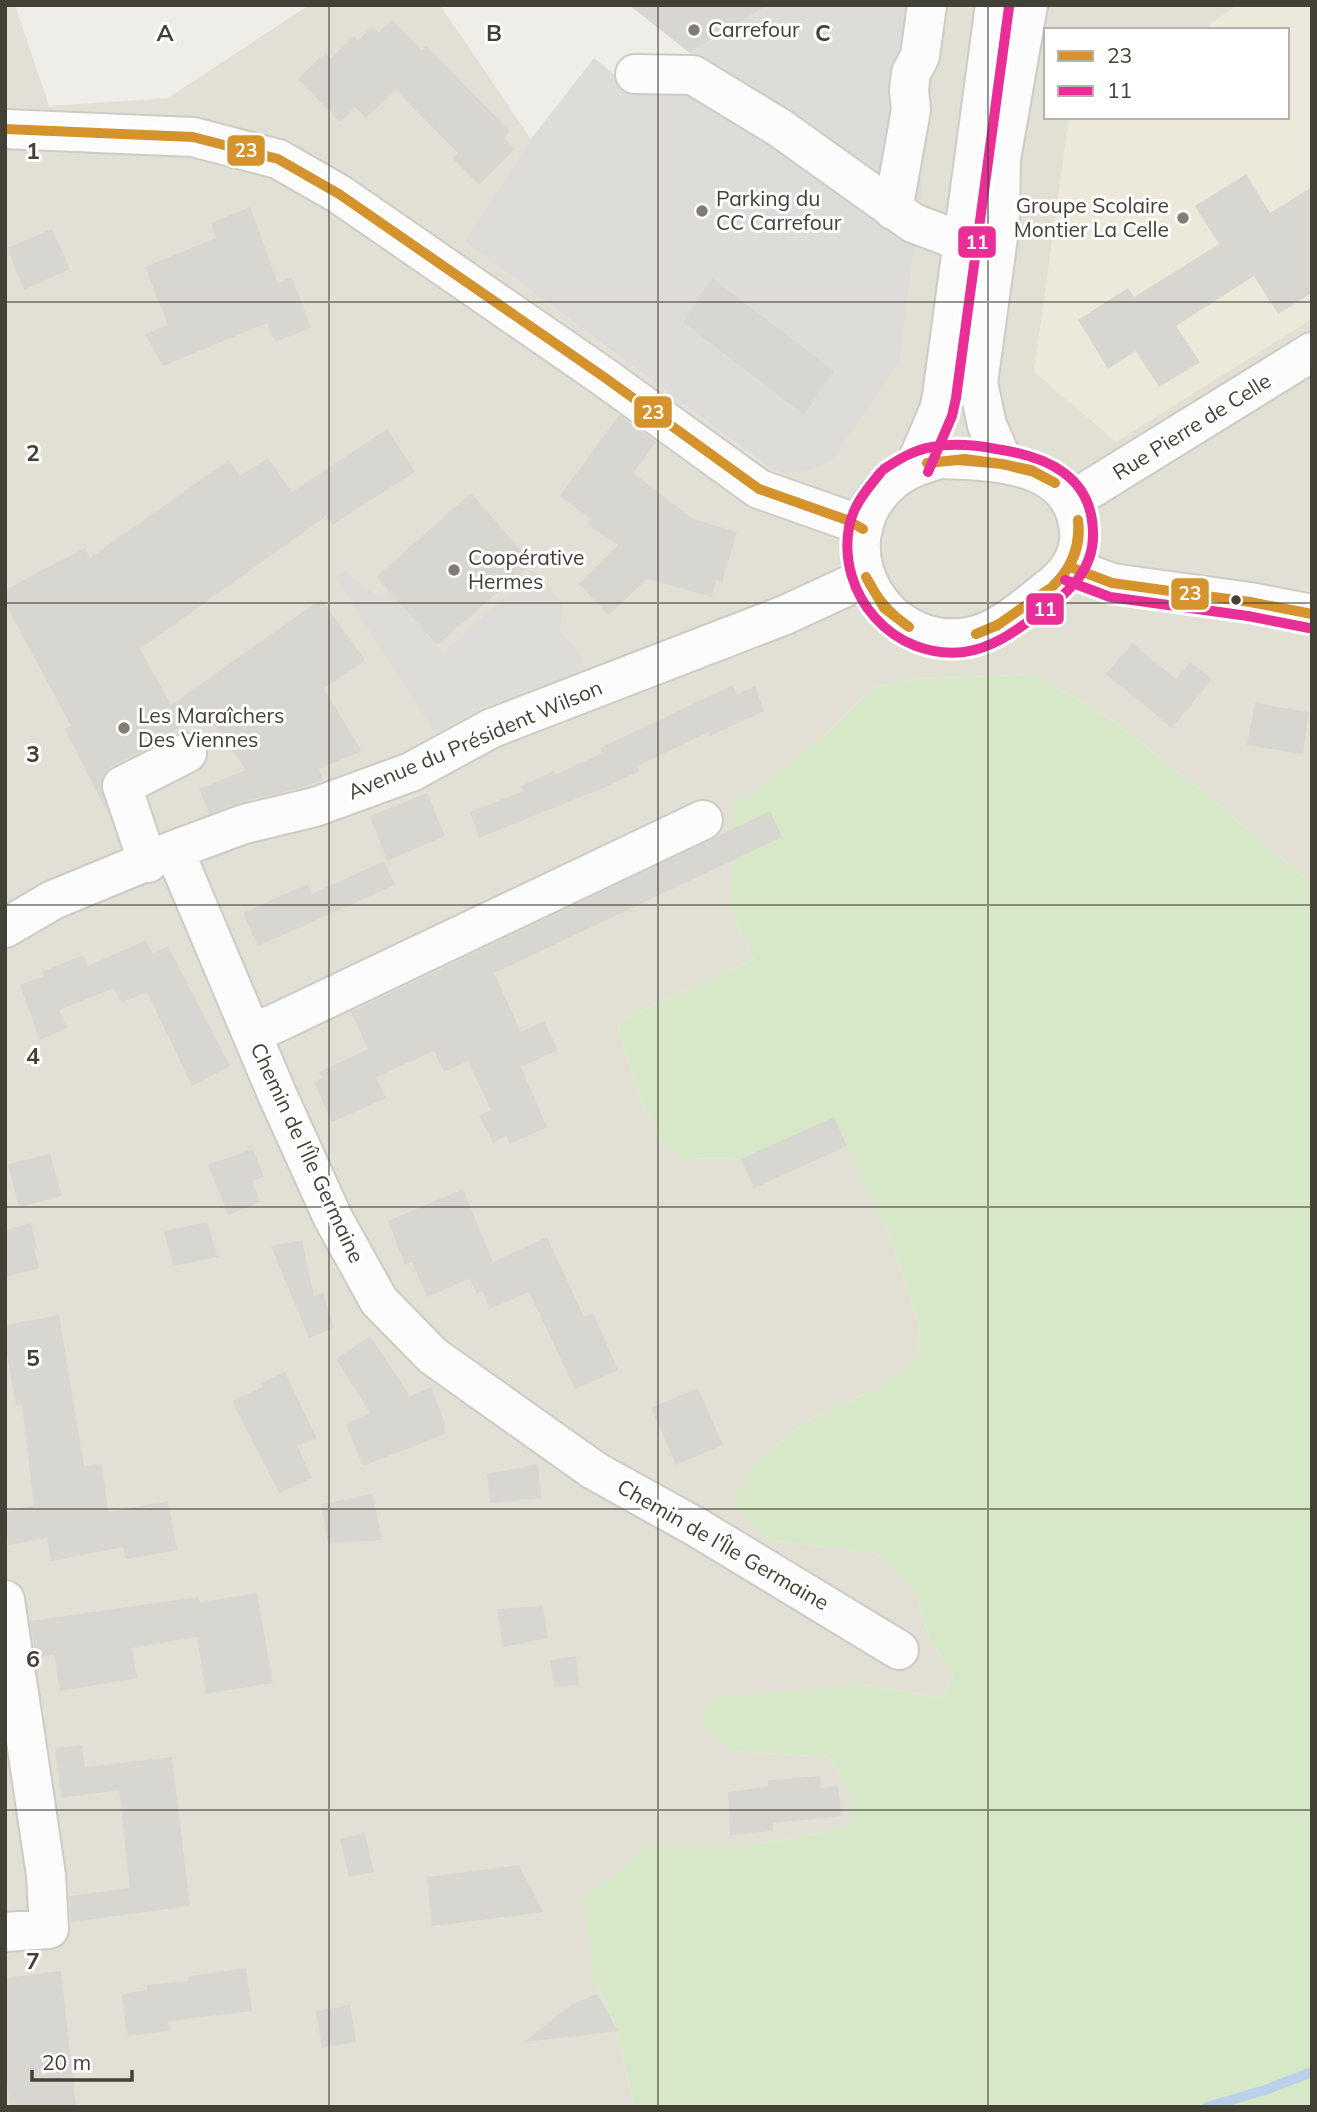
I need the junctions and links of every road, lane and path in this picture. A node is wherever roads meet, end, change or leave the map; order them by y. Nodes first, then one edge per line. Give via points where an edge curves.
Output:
1 (927, 5) edge
2 (995, 5) edge
3 (1028, 5) edge
4 (635, 74) dead end
5 (5, 130) edge
6 (893, 210) junction
7 (963, 242) junction
8 (994, 269) junction
9 (1312, 352) edge
10 (1004, 464) junction
11 (915, 466) junction
12 (1071, 501) junction
13 (863, 529) junction
14 (1070, 567) junction
15 (865, 578) junction
16 (1312, 614) edge
17 (187, 753) dead end
18 (703, 820) dead end
19 (161, 857) junction
20 (5, 928) edge
21 (251, 1032) junction
22 (5, 1600) edge
23 (899, 1650) dead end
24 (5, 1932) edge

1 - 6 street via 920,56 911,73 911,110
2 - 7 street
3 - 8 street via 1001,159
4 - 6 street via 694,75 780,128
5 - 13 street via 193,137 278,159 339,194 759,488
6 - 7 street via 913,223
7 - 8 street
7 - 11 street via 939,411
8 - 10 street via 978,383 987,425
9 - 12 street, Rue Pierre de Celle
10 - 11 street via 940,459
10 - 12 street via 1044,475
11 - 13 street via 886,488 873,504
12 - 14 street via 1079,536
13 - 15 street
14 - 15 street via 1059,581 993,628 957,639 912,630 891,616
14 - 16 street via 1112,583
15 - 19 street, Avenue du Président Wilson via 785,615 492,728 411,772 315,807 244,824
17 - 19 street, Chemin de l'Île Germaine via 122,786
18 - 21 street
19 - 20 street, Avenue du Président Wilson via 53,900
19 - 21 street, Chemin de l'Île Germaine
21 - 23 street, Chemin de l'Île Germaine via 333,1218 379,1301 433,1356 595,1471
22 - 24 street via 46,1875 49,1929

